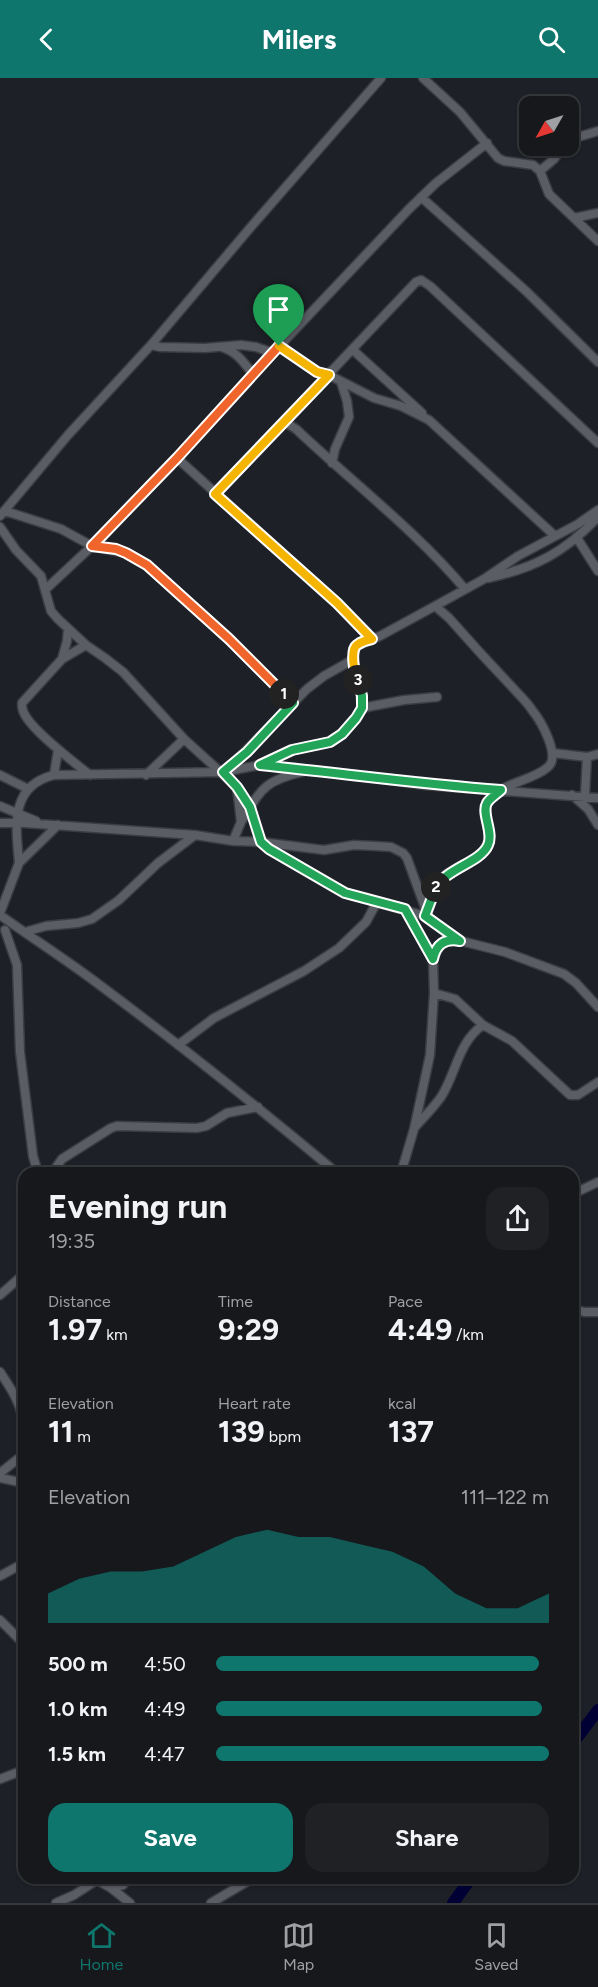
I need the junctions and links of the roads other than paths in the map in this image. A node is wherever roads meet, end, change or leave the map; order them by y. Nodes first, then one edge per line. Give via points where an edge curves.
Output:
1 (381, 78) edge
2 (423, 78) edge
3 (432, 78) edge
4 (441, 93) junction
5 (598, 131) edge
6 (579, 137) edge
7 (487, 143) junction
8 (556, 156) edge
9 (540, 171) junction
10 (421, 197) junction
11 (598, 213) edge
12 (574, 218) junction
13 (598, 241) edge
14 (151, 345) junction
15 (279, 346) junction
16 (224, 348) junction
17 (353, 350) junction
18 (273, 353) junction
19 (598, 362) edge
20 (253, 374) junction
21 (329, 375) junction
22 (341, 382) junction
23 (429, 420) junction
24 (285, 422) junction
25 (598, 443) edge
26 (177, 458) junction
27 (332, 463) junction
28 (215, 494) junction
29 (598, 510) edge
30 (2, 514) edge
31 (598, 517) edge
32 (0, 527) edge
33 (555, 536) junction
34 (577, 538) junction
35 (92, 546) junction
36 (598, 571) edge
37 (484, 579) junction
38 (46, 589) junction
39 (465, 589) junction
40 (435, 606) junction
41 (68, 629) junction
42 (372, 639) junction
43 (86, 645) junction
44 (62, 659) junction
45 (354, 659) junction
46 (437, 698) dead end
47 (293, 703) junction
48 (362, 708) junction
49 (184, 739) junction
50 (58, 750) junction
51 (553, 753) junction
52 (598, 754) edge
53 (587, 757) junction
54 (260, 765) junction
55 (309, 770) junction
56 (224, 772) junction
57 (54, 775) junction
58 (90, 775) junction
59 (145, 775) junction
60 (0, 776) edge
61 (237, 787) junction
62 (28, 789) junction
63 (501, 790) junction
64 (572, 795) junction
65 (585, 795) junction
66 (598, 798) edge
67 (0, 806) edge
68 (250, 807) junction
69 (18, 812) junction
70 (241, 822) junction
71 (0, 823) edge
72 (15, 823) junction
73 (42, 824) junction
74 (58, 825) junction
75 (598, 825) edge
76 (195, 835) junction
77 (233, 841) junction
78 (261, 842) junction
79 (19, 863) junction
80 (377, 902) junction
81 (405, 909) junction
82 (0, 914) edge
83 (426, 915) junction
84 (5, 928) edge
85 (25, 932) junction
86 (460, 941) junction
87 (433, 959) junction
88 (434, 993) junction
89 (598, 1007) edge
90 (483, 1025) junction
91 (178, 1045) junction
92 (598, 1082) edge
93 (258, 1107) junction
94 (414, 1129) junction
95 (36, 1167) edge
96 (56, 1167) edge
97 (330, 1167) edge
98 (403, 1167) edge
99 (598, 1182) edge
100 (579, 1191) edge
101 (18, 1279) edge
102 (0, 1295) edge
103 (579, 1311) edge
104 (598, 1312) edge
105 (0, 1372) edge
106 (18, 1404) edge
107 (18, 1459) edge
108 (0, 1473) edge
109 (0, 1478) edge
110 (18, 1482) edge
111 (18, 1566) edge
112 (0, 1576) edge
113 (0, 1620) edge
114 (18, 1638) edge
115 (18, 1772) edge
116 (0, 1779) edge
117 (91, 1884) edge
118 (104, 1884) edge
119 (124, 1884) edge
120 (243, 1884) edge
121 (111, 1888) junction
122 (56, 1903) edge
123 (130, 1903) edge
124 (212, 1903) edge

1 - 14 street
2 - 4 street
3 - 4 street
4 - 7 street
5 - 6 street
7 - 9 street via 498,158 533,165
7 - 10 street
8 - 9 street
9 - 12 street via 549,194
10 - 15 street
10 - 19 street
11 - 12 street
12 - 13 street
14 - 16 street
14 - 30 street
15 - 18 street
15 - 21 street via 317,372
16 - 18 street via 241,345
16 - 20 street via 231,350
17 - 21 street
17 - 23 street
17 - 25 street via 416,282 422,281
18 - 20 street
20 - 26 street
21 - 22 street
21 - 24 street
22 - 23 street
22 - 27 street via 349,417
23 - 33 street
24 - 27 street
24 - 28 street
26 - 28 street
26 - 35 street
27 - 39 street
28 - 42 street
29 - 33 street
30 - 35 street via 61,529
31 - 34 street
32 - 38 street via 41,576
33 - 37 street
34 - 36 street
34 - 37 street via 540,563
35 - 38 street
35 - 47 street via 116,549 147,565
37 - 39 street
38 - 41 street via 51,611
39 - 40 street
40 - 42 street
40 - 51 street via 532,709
41 - 43 street
41 - 44 street
42 - 45 street via 354,648
43 - 44 street
43 - 49 street via 123,672
44 - 50 street via 22,704 28,720
45 - 47 street via 324,676
45 - 48 street
46 - 48 street
47 - 56 street
48 - 54 street via 342,734 330,742 292,750
49 - 56 street
49 - 59 street
50 - 57 street
50 - 58 street
51 - 53 street
51 - 63 street via 550,766
52 - 53 street
53 - 65 street
54 - 55 street
54 - 56 street
55 - 63 street
55 - 68 street via 273,780 263,787
56 - 59 street
56 - 61 street
57 - 58 street
57 - 62 street via 42,778
58 - 59 street
60 - 62 street
61 - 68 street
61 - 70 street
62 - 69 street
63 - 64 street
63 - 83 street via 485,809 488,846 438,884
64 - 65 street
64 - 75 street
65 - 66 street
67 - 69 street
68 - 70 street
68 - 78 street
69 - 72 street
69 - 73 street
70 - 77 street
71 - 72 street
72 - 73 street
72 - 79 street
73 - 74 street
74 - 76 street
74 - 79 street
76 - 77 street
76 - 85 street via 92,919
77 - 78 street
78 - 80 street via 345,893
78 - 83 street via 324,850 354,845 391,847 407,858
79 - 82 street
80 - 81 street
80 - 91 street via 366,922 339,948 214,1018
81 - 83 street
81 - 87 street
82 - 84 street
83 - 86 street
84 - 85 street
84 - 95 street via 17,965 20,1052
85 - 91 street
86 - 87 street via 447,940
86 - 89 street via 505,952 564,974
87 - 88 street
88 - 90 street via 455,999
88 - 94 street via 430,1055
90 - 92 street via 512,1041 570,1095 578,1095
90 - 94 street via 473,1032 441,1097
91 - 93 street
93 - 96 street via 227,1113 197,1128 117,1126 62,1159
93 - 97 street
94 - 98 street
99 - 100 street
101 - 102 street
103 - 104 street
105 - 106 street
107 - 108 street
109 - 110 street
111 - 112 street
113 - 114 street
115 - 116 street
117 - 122 street
118 - 121 street
119 - 121 street
120 - 124 street
121 - 123 street

